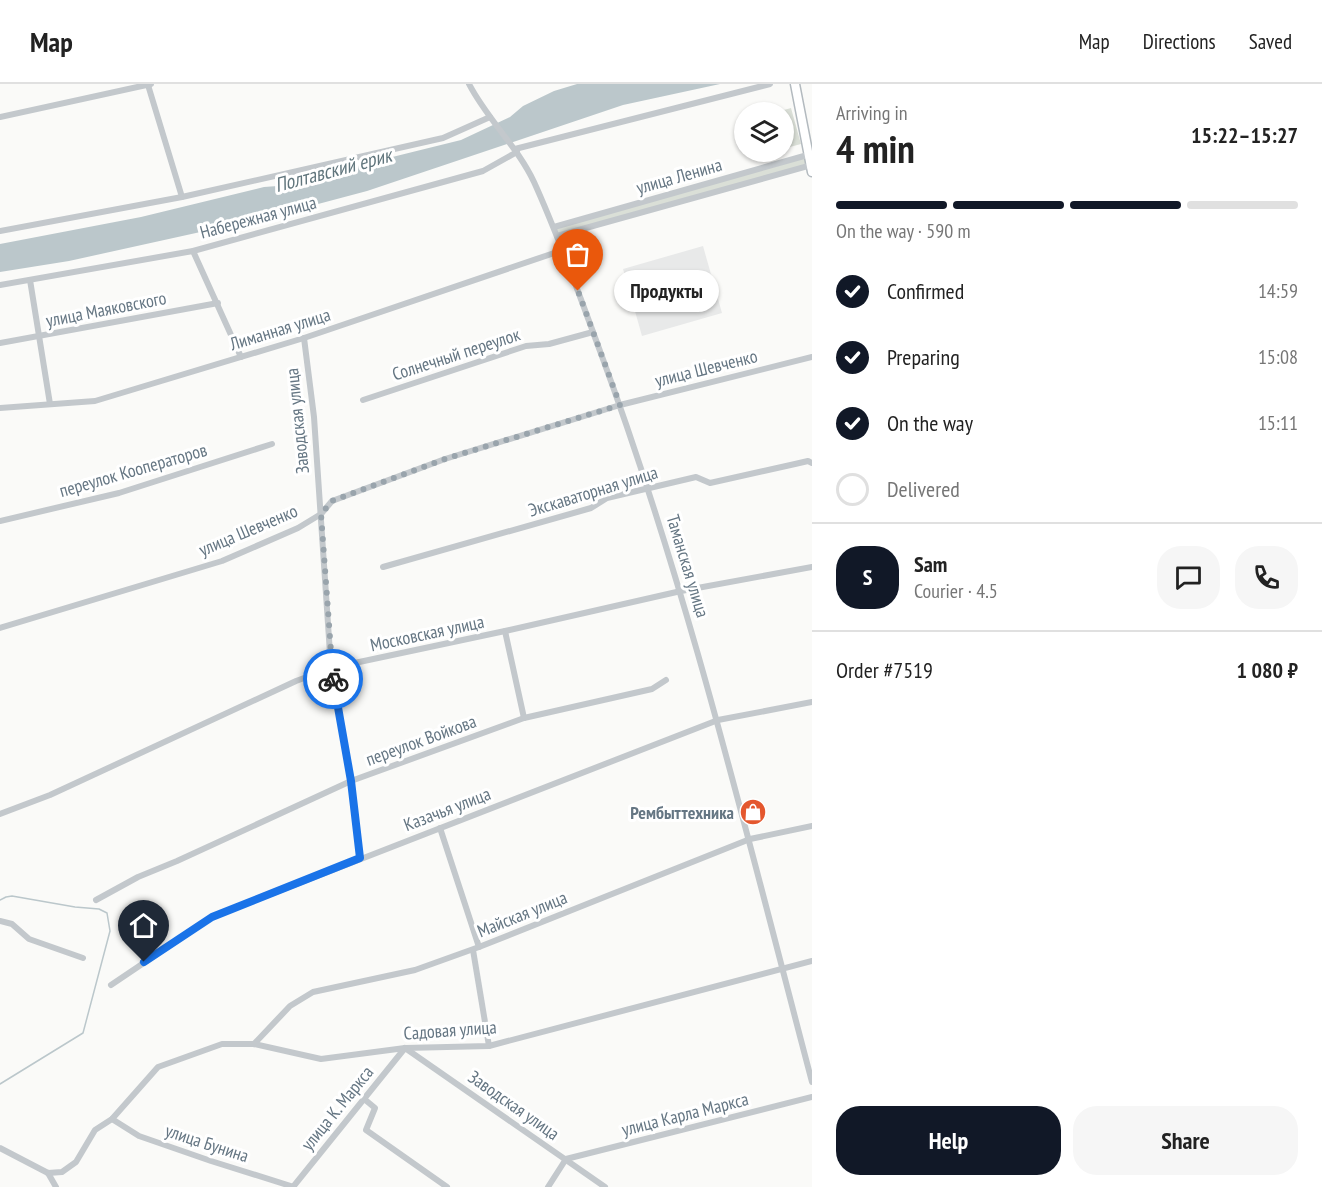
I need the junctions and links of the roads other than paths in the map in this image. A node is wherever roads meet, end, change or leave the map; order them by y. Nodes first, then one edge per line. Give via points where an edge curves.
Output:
1 (149, 84) edge
2 (470, 84) edge
3 (770, 84) edge
4 (795, 84) edge
5 (0, 117) edge
6 (490, 117) junction
7 (516, 151) junction
8 (810, 155) edge
9 (811, 167) edge
10 (182, 197) junction
11 (554, 227) junction
12 (0, 231) edge
13 (557, 236) junction
14 (193, 250) junction
15 (563, 250) junction
16 (30, 280) junction
17 (0, 285) edge
18 (218, 303) junction
19 (593, 332) junction
20 (39, 337) junction
21 (304, 339) junction
22 (0, 343) edge
23 (241, 357) junction
24 (812, 357) edge
25 (363, 400) dead end
26 (50, 404) junction
27 (620, 405) junction
28 (0, 408) edge
29 (272, 444) dead end
30 (812, 463) edge
31 (648, 489) junction
32 (321, 514) junction
33 (0, 521) edge
34 (383, 567) dead end
35 (812, 567) edge
36 (681, 591) junction
37 (0, 628) edge
38 (505, 632) junction
39 (331, 668) junction
40 (666, 680) dead end
41 (812, 702) edge
42 (524, 718) junction
43 (718, 720) junction
44 (351, 781) junction
45 (0, 814) edge
46 (812, 826) edge
47 (440, 828) junction
48 (750, 839) junction
49 (360, 858) junction
50 (96, 900) dead end
51 (0, 921) edge
52 (476, 949) junction
53 (84, 958) dead end
54 (812, 961) edge
55 (782, 968) junction
56 (111, 985) dead end
57 (254, 1044) junction
58 (489, 1046) junction
59 (405, 1048) junction
60 (812, 1082) edge
61 (812, 1097) edge
62 (363, 1098) junction
63 (112, 1119) junction
64 (0, 1148) edge
65 (566, 1159) junction
66 (48, 1173) junction
67 (56, 1187) edge
68 (294, 1187) edge
69 (447, 1187) edge
70 (548, 1187) edge
71 (605, 1187) edge

1 - 5 street
1 - 10 street
2 - 6 street, Таманская улица
3 - 7 street, Набережная улица
4 - 8 street
6 - 7 street, Таманская улица
6 - 10 street, Набережная улица via 443,138
7 - 11 street, Таманская улица
7 - 14 street, Набережная улица via 483,171
8 - 9 street
8 - 11 street, улица Ленина
9 - 13 street, улица Ленина
10 - 12 street, Набережная улица
11 - 13 street, Таманская улица
13 - 15 street, Таманская улица
14 - 16 street, Набережная улица
14 - 18 street
15 - 19 street, Таманская улица
15 - 21 street, Лиманная улица
16 - 17 street, Набережная улица
16 - 20 street
18 - 20 street, улица Маяковского
18 - 23 street
19 - 25 street, Солнечный переулок via 526,346
19 - 27 street, Таманская улица
20 - 22 street, улица Маяковского
20 - 26 street
21 - 23 street, Лиманная улица
21 - 32 street, Заводская улица
23 - 26 street, Лиманная улица via 95,401
24 - 27 street, улица Шевченко
26 - 28 street, Лиманная улица
27 - 31 street, Таманская улица
27 - 32 street, улица Шевченко via 445,459 332,501
29 - 33 street, переулок Кооператоров via 119,493
30 - 31 street, Экскаваторная улица via 710,483 696,477
31 - 34 street, Экскаваторная улица
31 - 36 street, Таманская улица
32 - 37 street, улица Шевченко via 222,561
32 - 39 street, Заводская улица
35 - 36 street, Московская улица
36 - 38 street, Московская улица
36 - 43 street, Таманская улица
38 - 39 street, Московская улица
38 - 42 street
39 - 44 street, Заводская улица
39 - 45 street, Московская улица
40 - 42 street, переулок Войкова via 652,689
41 - 43 street, Казачья улица
42 - 44 street, переулок Войкова
43 - 47 street, Казачья улица
43 - 48 street, Таманская улица
44 - 49 street, Заводская улица
44 - 50 street, переулок Войкова via 138,877
46 - 48 street, Майская улица
47 - 49 street, Казачья улица
47 - 52 street, Заводская улица
48 - 52 street, Майская улица
48 - 55 street, Таманская улица
49 - 56 street, Казачья улица via 212,917
51 - 53 street via 12,924 29,939
52 - 57 street, Майская улица via 415,970 314,992 290,1006
52 - 58 street, Заводская улица
54 - 55 street, Садовая улица
55 - 58 street, Садовая улица
55 - 60 street, Таманская улица
57 - 59 street, Садовая улица via 321,1059
57 - 63 street, Садовая улица via 222,1044 158,1067
58 - 59 street, Садовая улица
59 - 62 street, улица К. Маркса
59 - 65 street, Заводская улица
61 - 65 street, улица Карла Маркса
62 - 68 street, улица К. Маркса
62 - 69 street via 375,1108 366,1130
63 - 66 street via 95,1130 76,1162 62,1172
63 - 68 street, улица Бунина via 139,1136
64 - 66 street
65 - 70 street
65 - 71 street, Заводская улица
66 - 67 street

